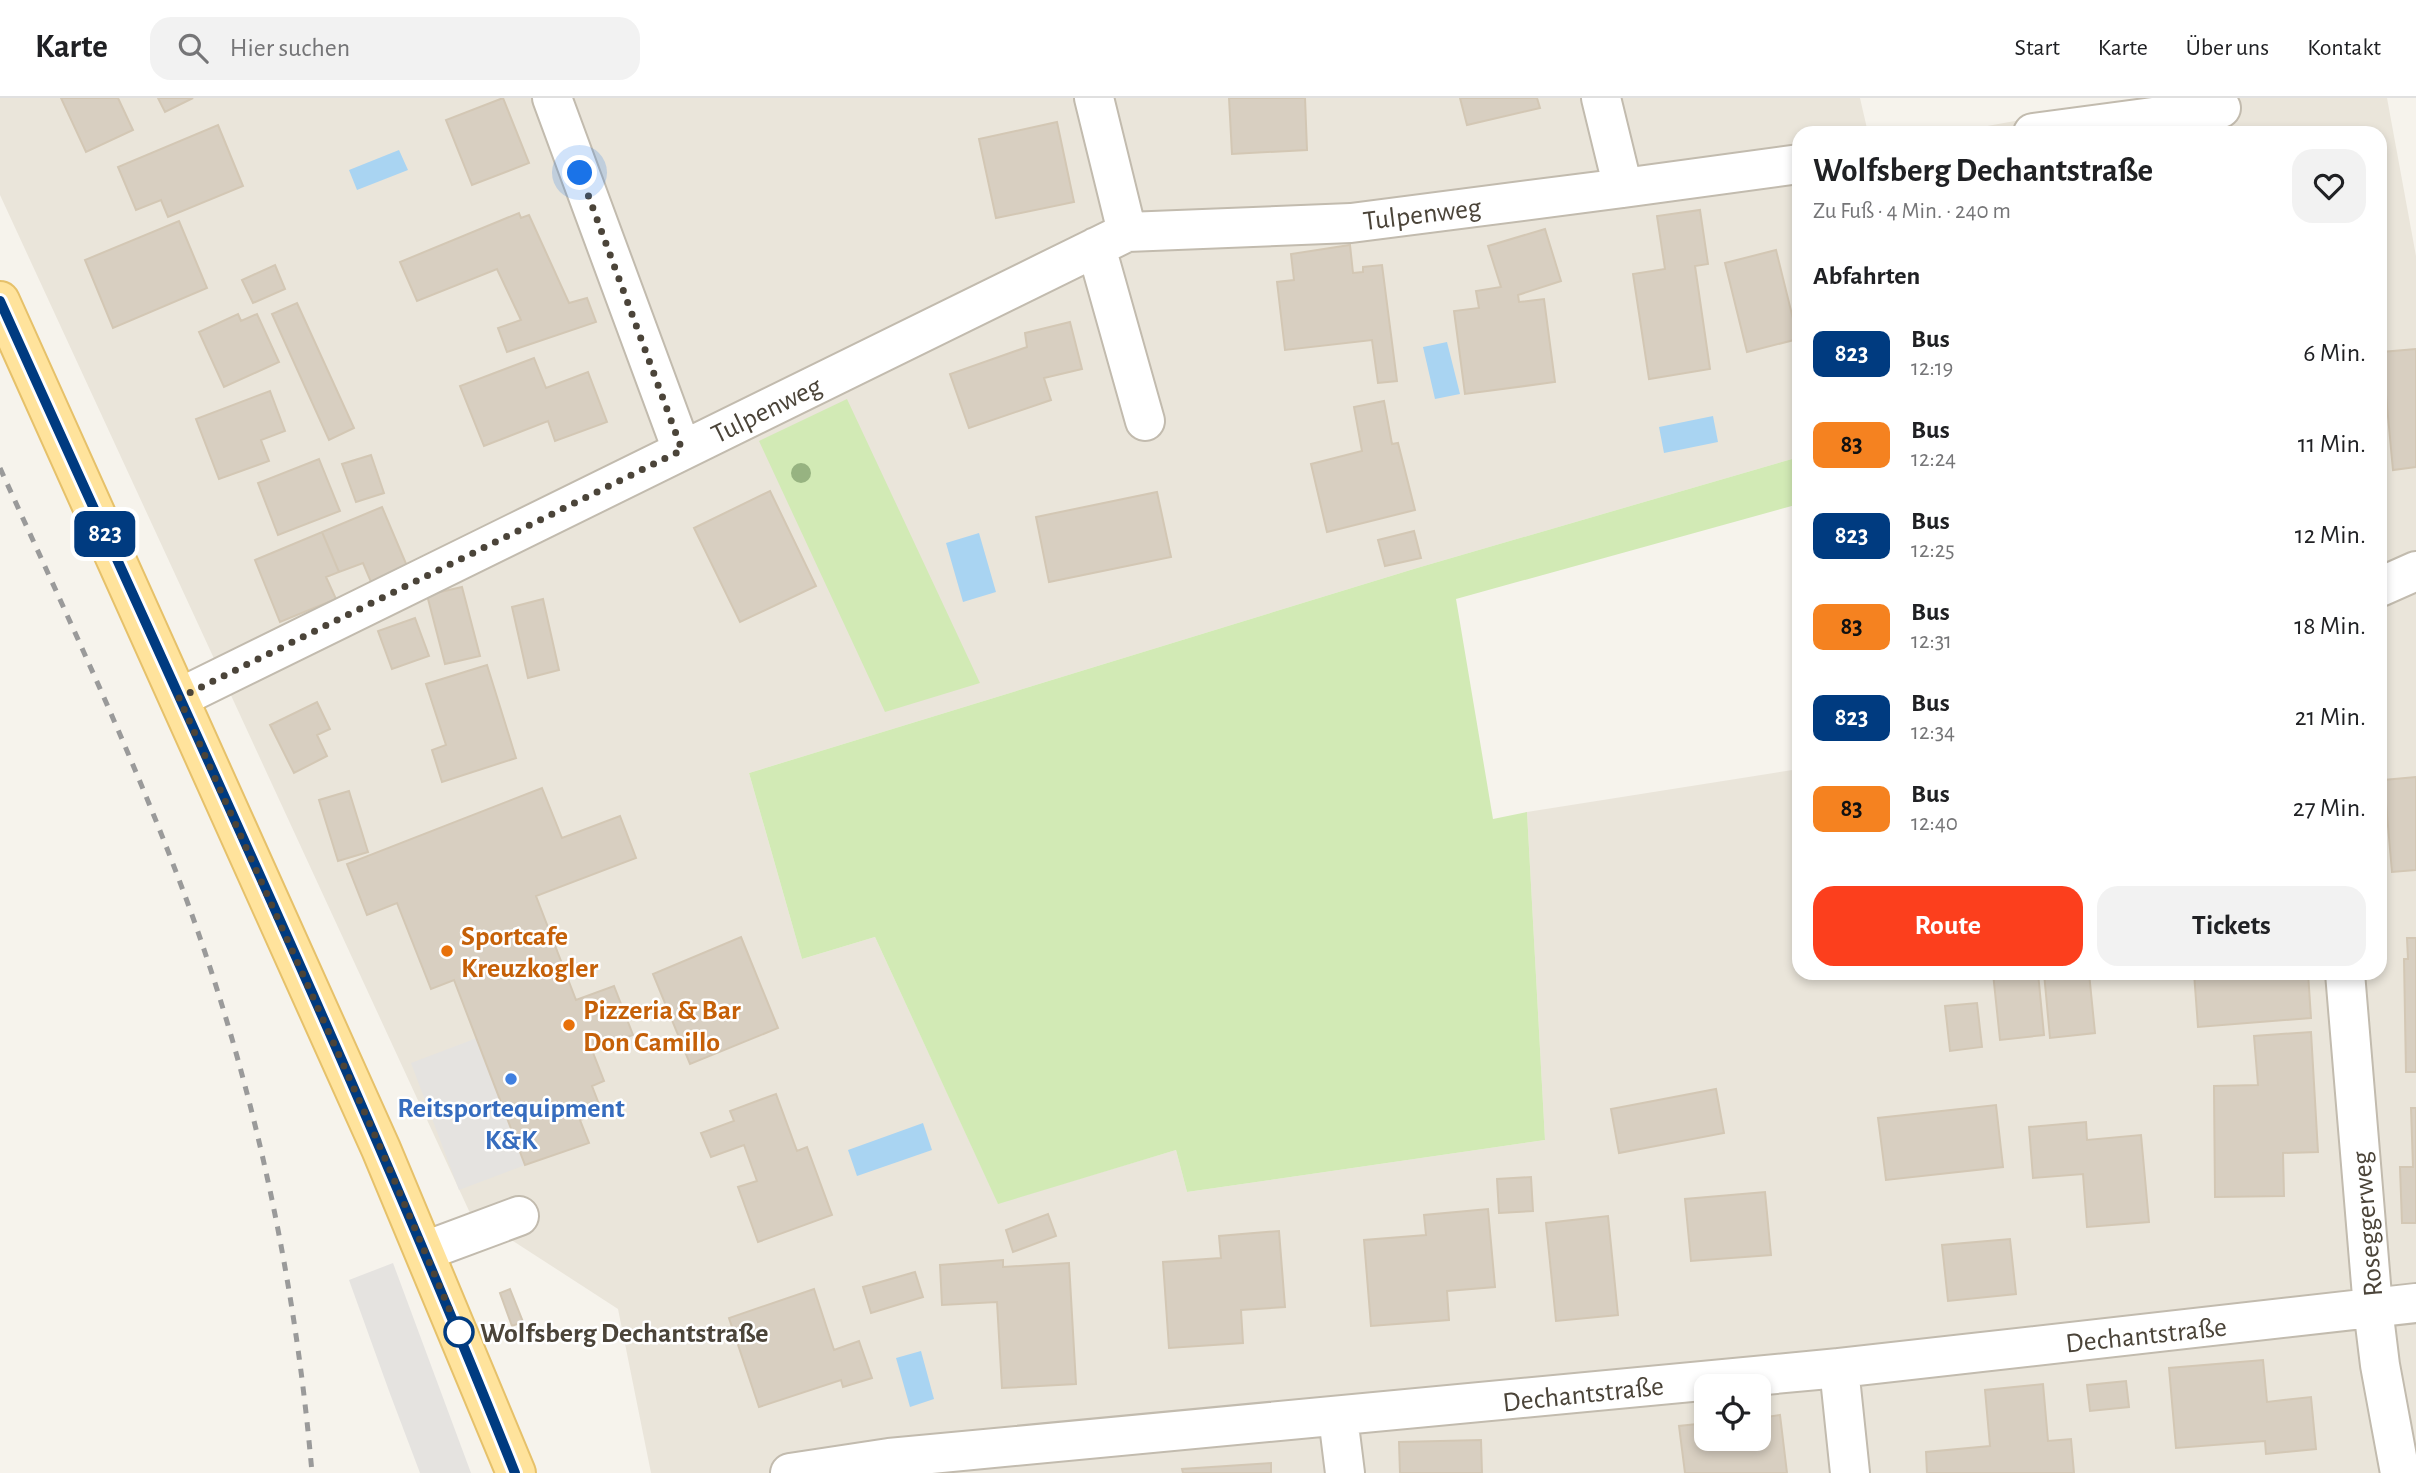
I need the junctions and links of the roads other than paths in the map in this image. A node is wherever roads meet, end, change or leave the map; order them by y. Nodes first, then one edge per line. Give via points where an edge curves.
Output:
1 (552, 98) edge
2 (1094, 98) edge
3 (1601, 98) edge
4 (2221, 107) dead end
5 (2084, 126) edge
6 (1792, 165) edge
7 (1623, 188) junction
8 (1112, 239) junction
9 (0, 301) edge
10 (1145, 421) dead end
11 (682, 450) junction
12 (2416, 571) edge
13 (2387, 584) edge
14 (179, 698) junction
15 (2346, 980) edge
16 (519, 1216) dead end
17 (425, 1251) junction
18 (2416, 1303) edge
19 (2373, 1308) junction
20 (1839, 1368) junction
21 (1338, 1417) junction
22 (516, 1473) edge
23 (790, 1473) edge
24 (1345, 1473) edge
25 (1850, 1473) edge
26 (2400, 1473) edge

1 - 11 street
2 - 8 street
3 - 7 street
4 - 5 street
6 - 7 street, Tulpenweg
7 - 8 street, Tulpenweg via 1351,223
8 - 10 street
8 - 11 street, Tulpenweg
9 - 14 main road
11 - 14 street, Tulpenweg
12 - 13 street
14 - 17 main road
15 - 19 street, Roseggerweg
16 - 17 street
17 - 22 main road
18 - 19 street, Dechantstraße
19 - 20 street, Dechantstraße
19 - 26 street, Roseggerweg
20 - 21 street, Dechantstraße
20 - 25 street
21 - 23 street, Dechantstraße via 889,1458
21 - 24 street

